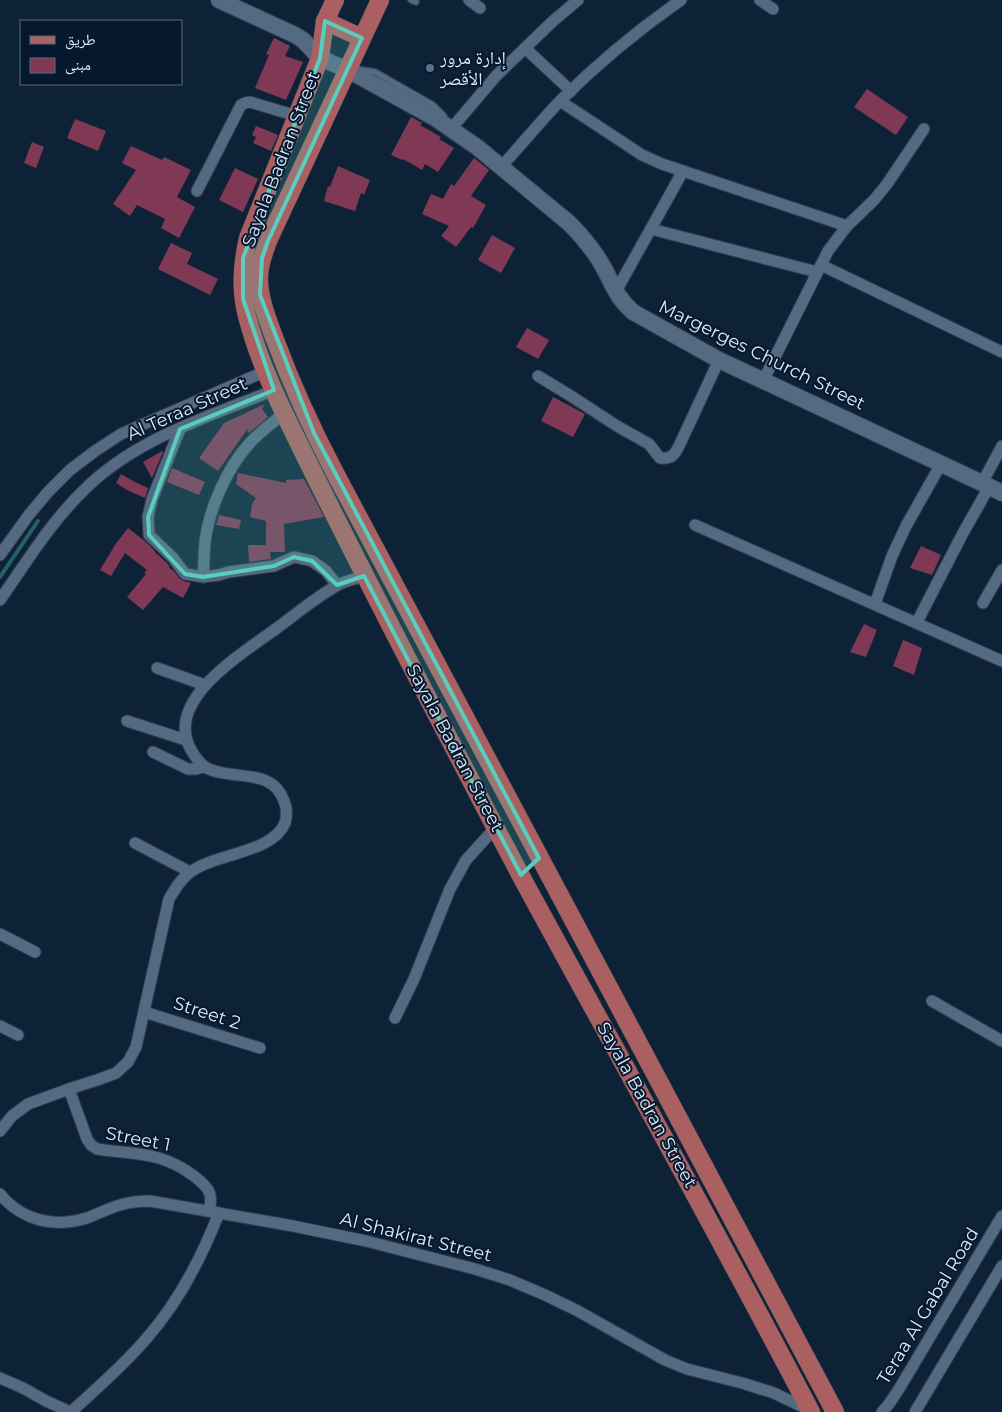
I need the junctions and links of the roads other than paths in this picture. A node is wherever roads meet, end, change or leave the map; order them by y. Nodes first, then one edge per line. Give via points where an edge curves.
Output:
1 (219, 0) edge
2 (336, 0) edge
3 (380, 0) edge
4 (469, 0) edge
5 (578, 0) edge
6 (681, 0) edge
7 (760, 0) edge
8 (480, 8) dead end
9 (773, 10) dead end
10 (325, 21) junction
11 (362, 38) junction
12 (525, 48) junction
13 (320, 58) junction
14 (348, 70) junction
15 (571, 91) junction
16 (560, 102) junction
17 (297, 116) junction
18 (451, 129) junction
19 (924, 130) dead end
20 (501, 167) junction
21 (683, 172) junction
22 (197, 191) dead end
23 (847, 226) junction
24 (650, 229) junction
25 (819, 268) junction
26 (615, 293) junction
27 (1002, 352) edge
28 (719, 360) junction
29 (266, 371) junction
30 (538, 376) dead end
31 (763, 381) junction
32 (274, 390) junction
33 (284, 413) junction
34 (180, 429) junction
35 (1002, 446) edge
36 (941, 464) junction
37 (991, 488) edge
38 (695, 525) dead end
39 (0, 555) edge
40 (1002, 570) edge
41 (364, 576) junction
42 (203, 577) junction
43 (337, 584) junction
44 (0, 600) edge
45 (983, 603) dead end
46 (875, 604) junction
47 (917, 622) junction
48 (1002, 661) edge
49 (157, 668) dead end
50 (205, 685) junction
51 (127, 721) dead end
52 (186, 740) junction
53 (153, 752) dead end
54 (205, 767) junction
55 (496, 827) junction
56 (136, 843) dead end
57 (539, 858) junction
58 (190, 872) junction
59 (521, 876) junction
60 (0, 934) edge
61 (35, 952) dead end
62 (932, 1001) dead end
63 (144, 1012) junction
64 (394, 1018) dead end
65 (0, 1026) edge
66 (18, 1035) dead end
67 (1002, 1041) edge
68 (260, 1048) dead end
69 (70, 1089) junction
70 (0, 1131) edge
71 (2, 1200) edge
72 (214, 1212) junction
73 (1002, 1216) edge
74 (1002, 1266) edge
75 (0, 1378) edge
76 (810, 1411) edge
77 (71, 1412) edge
78 (835, 1412) edge
79 (882, 1412) edge
80 (915, 1412) edge

1 - 13 street via 295,35
2 - 10 main road, Sayala Badran Street
3 - 11 main road, Sayala Badran Street
4 - 8 street
5 - 12 street
6 - 15 street via 615,51
7 - 9 street
10 - 11 main road
10 - 13 main road, Sayala Badran Street
11 - 14 main road, Sayala Badran Street
12 - 15 street
12 - 18 street via 496,76
13 - 14 street, Margerges Church Street
13 - 17 main road, Sayala Badran Street
14 - 18 street, Margerges Church Street via 416,106
14 - 57 main road, Sayala Badran Street via 268,240 259,277 260,295 280,354 314,433
15 - 16 street
16 - 20 street
16 - 21 street via 642,155
17 - 22 street via 250,102 241,105
17 - 29 main road, Sayala Badran Street via 243,258 243,299
18 - 20 street, Margerges Church Street
19 - 23 street via 887,184
20 - 26 street, Margerges Church Street via 581,235 600,262
21 - 23 street
21 - 24 street
23 - 25 street
24 - 25 street
24 - 26 street
25 - 27 street
25 - 31 street
26 - 28 street, Margerges Church Street via 633,312
28 - 30 street via 680,446 668,458 660,458 649,444
28 - 31 street, Margerges Church Street
29 - 32 main road, Sayala Badran Street
29 - 39 street, Al Teraa Street via 121,434 95,451 48,492
31 - 36 street, Margerges Church Street
32 - 33 main road, Sayala Badran Street
32 - 34 street, Al Teraa Street
33 - 41 main road, Sayala Badran Street
33 - 42 street via 249,444 220,490 205,541
34 - 42 street via 152,499 148,516 149,535 185,574
34 - 44 street, Al Teraa Street via 128,454 83,490 64,510
35 - 37 street
36 - 37 street, Margerges Church Street
36 - 46 street via 906,526
37 - 47 street via 963,533
38 - 46 street
40 - 45 street
41 - 43 street
41 - 55 main road, Sayala Badran Street
42 - 43 street via 274,566 294,557 312,561
43 - 50 street via 230,662
46 - 47 street
47 - 48 street
49 - 50 street
50 - 52 street via 188,710
51 - 52 street
52 - 54 street via 193,755
53 - 54 street via 188,769
54 - 58 street via 272,783 282,794 287,808 285,822 277,835 265,843 203,864
55 - 59 main road, Sayala Badran Street
55 - 64 street via 466,860 450,889 414,979
56 - 58 street
57 - 59 main road
57 - 78 main road, Sayala Badran Street
58 - 63 street via 169,899
59 - 76 main road, Sayala Badran Street
60 - 61 street
62 - 67 street
63 - 68 street, Street 2
63 - 69 street via 136,1047 128,1062 116,1073
65 - 66 street
69 - 70 street via 28,1104
69 - 72 street, Street 1 via 91,1145 97,1149 150,1155 181,1167 205,1185
71 - 72 street, Al Shakirat Street via 30,1217 49,1222 68,1222 120,1205 150,1201
72 - 76 street, Al Shakirat Street via 366,1241 510,1280 578,1311 665,1360 766,1391
72 - 77 street via 201,1256 169,1311 146,1340
73 - 79 street, Teraa Al Gabal Road
74 - 80 street
75 - 77 street

